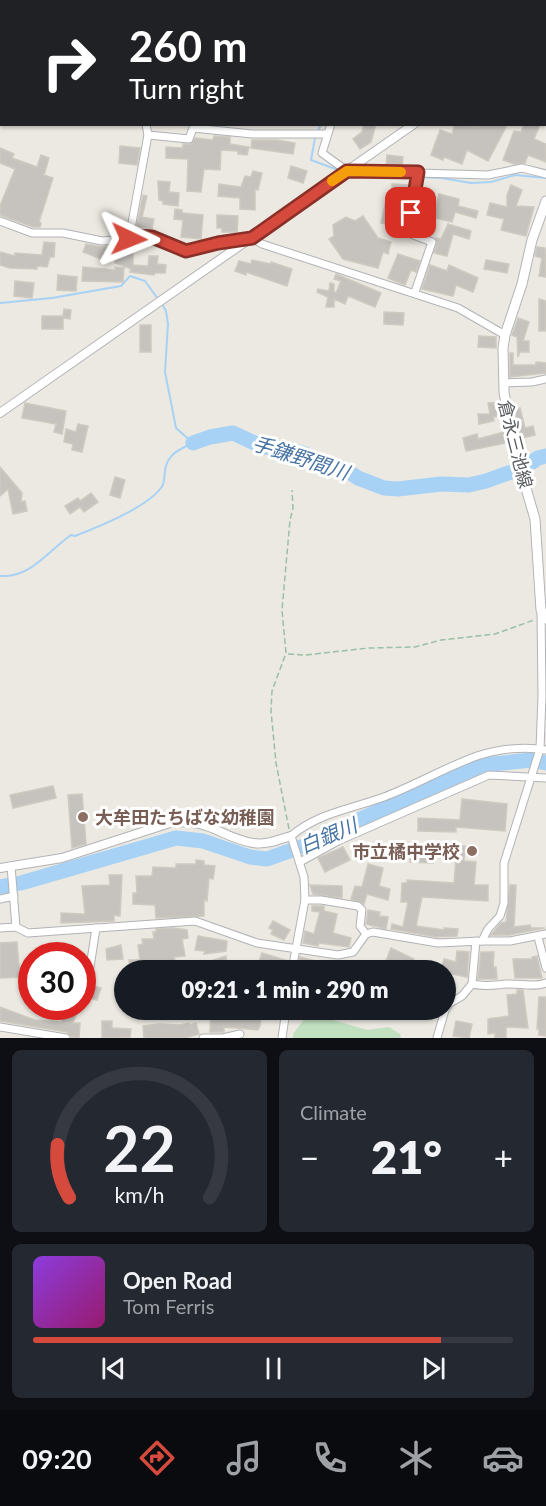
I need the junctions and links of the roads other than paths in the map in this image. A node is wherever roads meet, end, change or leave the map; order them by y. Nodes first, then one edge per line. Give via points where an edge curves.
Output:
1 (146, 126) edge
2 (331, 126) edge
3 (411, 126) edge
4 (327, 134) junction
5 (148, 135) junction
6 (347, 171) junction
7 (418, 172) junction
8 (546, 174) edge
9 (546, 201) edge
10 (543, 217) edge
11 (0, 221) edge
12 (252, 238) junction
13 (129, 239) junction
14 (415, 292) junction
15 (505, 335) junction
16 (546, 380) edge
17 (504, 382) junction
18 (0, 413) edge
19 (542, 545) edge
20 (544, 616) edge
21 (543, 750) edge
22 (532, 777) junction
23 (546, 778) edge
24 (292, 839) junction
25 (299, 860) junction
26 (11, 866) junction
27 (0, 868) edge
28 (14, 893) junction
29 (0, 899) edge
30 (305, 900) junction
31 (16, 927) junction
32 (0, 928) edge
33 (96, 928) junction
34 (546, 933) edge
35 (366, 934) junction
36 (538, 937) junction
37 (479, 941) junction
38 (94, 942) edge
39 (295, 947) junction
40 (293, 960) edge
41 (546, 969) edge
42 (546, 982) edge
43 (472, 984) junction
44 (285, 1020) edge
45 (0, 1027) edge
46 (240, 1034) dead end
47 (66, 1038) edge
48 (206, 1038) edge
49 (222, 1038) edge
50 (282, 1038) edge
51 (437, 1038) edge

1 - 5 street
2 - 4 street
3 - 6 street
4 - 5 street via 252,134 193,128 189,139
4 - 6 street via 322,153
5 - 13 street
6 - 7 street
6 - 12 street
7 - 8 street via 488,175 522,168
7 - 14 street via 408,233 432,243
9 - 10 main road, 倉永三池線
10 - 15 main road, 倉永三池線
11 - 13 street via 32,233 63,233 102,241
12 - 13 street via 186,251 152,237
12 - 14 street
12 - 18 street
14 - 15 street via 458,308
15 - 17 main road, 倉永三池線
16 - 17 street
17 - 19 main road, 倉永三池線 via 513,444
19 - 20 main road, 倉永三池線
20 - 21 street
21 - 22 street
21 - 24 street via 515,748 478,756 309,823
22 - 23 street
22 - 25 street via 489,775
22 - 37 street via 504,863 504,903 500,916
24 - 25 street
24 - 26 street via 252,843 198,822 185,821 62,858
25 - 30 street
26 - 27 street
26 - 28 street
28 - 29 street
28 - 31 street
30 - 35 street via 358,906 362,910 360,926
30 - 39 street
31 - 32 street
31 - 33 street via 28,933
33 - 38 street
33 - 39 street via 195,921 257,943
34 - 36 street
35 - 37 street via 438,943
35 - 39 street via 353,952 338,955
36 - 37 street
36 - 41 street
37 - 43 street
39 - 40 street
42 - 43 street via 486,987
43 - 51 street via 445,1010
44 - 50 street
45 - 47 street
46 - 49 street
48 - 49 street

